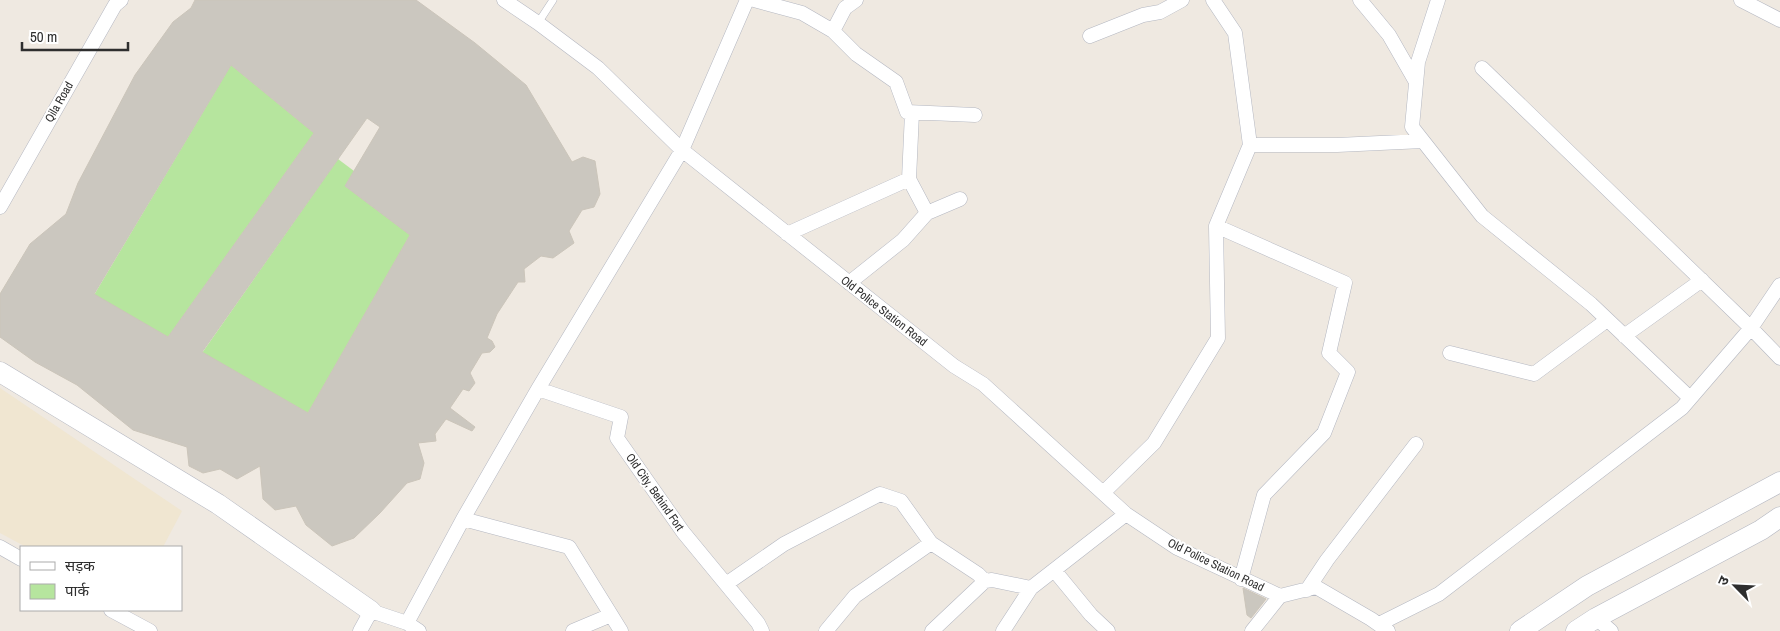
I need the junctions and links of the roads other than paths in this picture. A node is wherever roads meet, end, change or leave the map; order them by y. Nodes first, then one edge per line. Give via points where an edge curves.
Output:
1 (121, 0) edge
2 (504, 0) edge
3 (552, 0) edge
4 (747, 0) edge
5 (754, 0) edge
6 (856, 0) edge
7 (1182, 0) edge
8 (1213, 0) edge
9 (1360, 0) edge
10 (1438, 0) edge
11 (1741, 0) edge
12 (1780, 20) edge
13 (538, 22) junction
14 (832, 31) junction
15 (1090, 36) dead end
16 (1482, 68) dead end
17 (1416, 82) junction
18 (912, 113) junction
19 (975, 115) dead end
20 (1423, 141) junction
21 (1250, 145) junction
22 (682, 150) junction
23 (909, 179) junction
24 (960, 199) dead end
25 (0, 207) edge
26 (927, 213) junction
27 (1216, 226) junction
28 (787, 234) junction
29 (1702, 280) junction
30 (849, 283) junction
31 (1780, 285) edge
32 (1607, 320) junction
33 (1751, 328) junction
34 (1624, 336) junction
35 (1450, 353) dead end
36 (1780, 358) edge
37 (0, 372) edge
38 (538, 389) junction
39 (1690, 398) junction
40 (1416, 444) dead end
41 (1780, 482) edge
42 (1103, 493) junction
43 (1126, 514) junction
44 (1780, 517) edge
45 (462, 519) junction
46 (931, 543) junction
47 (0, 547) edge
48 (20, 558) edge
49 (1054, 570) junction
50 (1241, 578) junction
51 (985, 581) junction
52 (726, 584) junction
53 (1031, 588) junction
54 (1307, 590) junction
55 (1280, 596) junction
56 (113, 611) edge
57 (371, 611) junction
58 (611, 615) junction
59 (127, 618) junction
60 (1604, 625) edge
61 (413, 627) edge
62 (1384, 628) edge
63 (120, 631) edge
64 (150, 631) edge
65 (360, 631) edge
66 (573, 631) edge
67 (621, 631) edge
68 (762, 631) edge
69 (826, 631) edge
70 (932, 631) edge
71 (1003, 631) edge
72 (1108, 631) edge
73 (1252, 631) edge
74 (1520, 631) edge
75 (1576, 631) edge

1 - 25 street, Qila Road via 115,5
2 - 13 street, Old Police Station Road
3 - 13 lane
4 - 22 street
5 - 14 street via 802,13
6 - 14 street via 845,8
7 - 15 street via 1160,12 1143,15
8 - 21 street via 1235,33
9 - 17 street via 1389,35
10 - 17 street via 1418,62
11 - 12 street
13 - 22 street, Old Police Station Road via 598,68
14 - 18 street via 856,54 896,82 907,112
16 - 29 street
17 - 20 street via 1412,127
18 - 19 street
18 - 23 street
20 - 21 street
20 - 32 street via 1482,216
21 - 27 street
22 - 28 street, Old Police Station Road
22 - 38 street
23 - 26 street
23 - 28 street
24 - 26 street
26 - 30 street via 903,240
27 - 42 street via 1218,338 1154,443
27 - 50 street via 1345,284 1329,352 1348,372 1324,433 1264,495
28 - 30 street, Old Police Station Road
29 - 33 street
29 - 34 street
30 - 42 street, Old Police Station Road via 954,366 983,384
31 - 33 street
32 - 34 street
32 - 35 street via 1534,374
33 - 36 street
33 - 39 street
34 - 39 street
37 - 57 main road via 218,504
38 - 45 street
38 - 52 street, Old City, Behind Fort via 621,417 617,438 683,532
39 - 62 street via 1682,408 1439,594
40 - 54 street
41 - 74 main road via 1587,586
42 - 43 street, Old Police Station Road
43 - 49 street
43 - 50 street, Old Police Station Road via 1177,548
44 - 60 main road
45 - 58 street via 568,547
45 - 61 street
46 - 51 street
46 - 52 street via 901,501 880,494 784,544
46 - 69 street via 855,596
47 - 48 street
49 - 53 street
49 - 72 street
50 - 55 street, Old Police Station Road
51 - 53 street
51 - 70 street
52 - 68 street, Old City, Behind Fort
53 - 71 street
54 - 55 street, Old Police Station Road
54 - 62 street, Old Police Station Road via 1316,588
55 - 73 street, Old Police Station Road
56 - 59 street
57 - 61 street
57 - 65 street
58 - 66 street
58 - 67 street
59 - 63 street
59 - 64 street
60 - 75 main road

